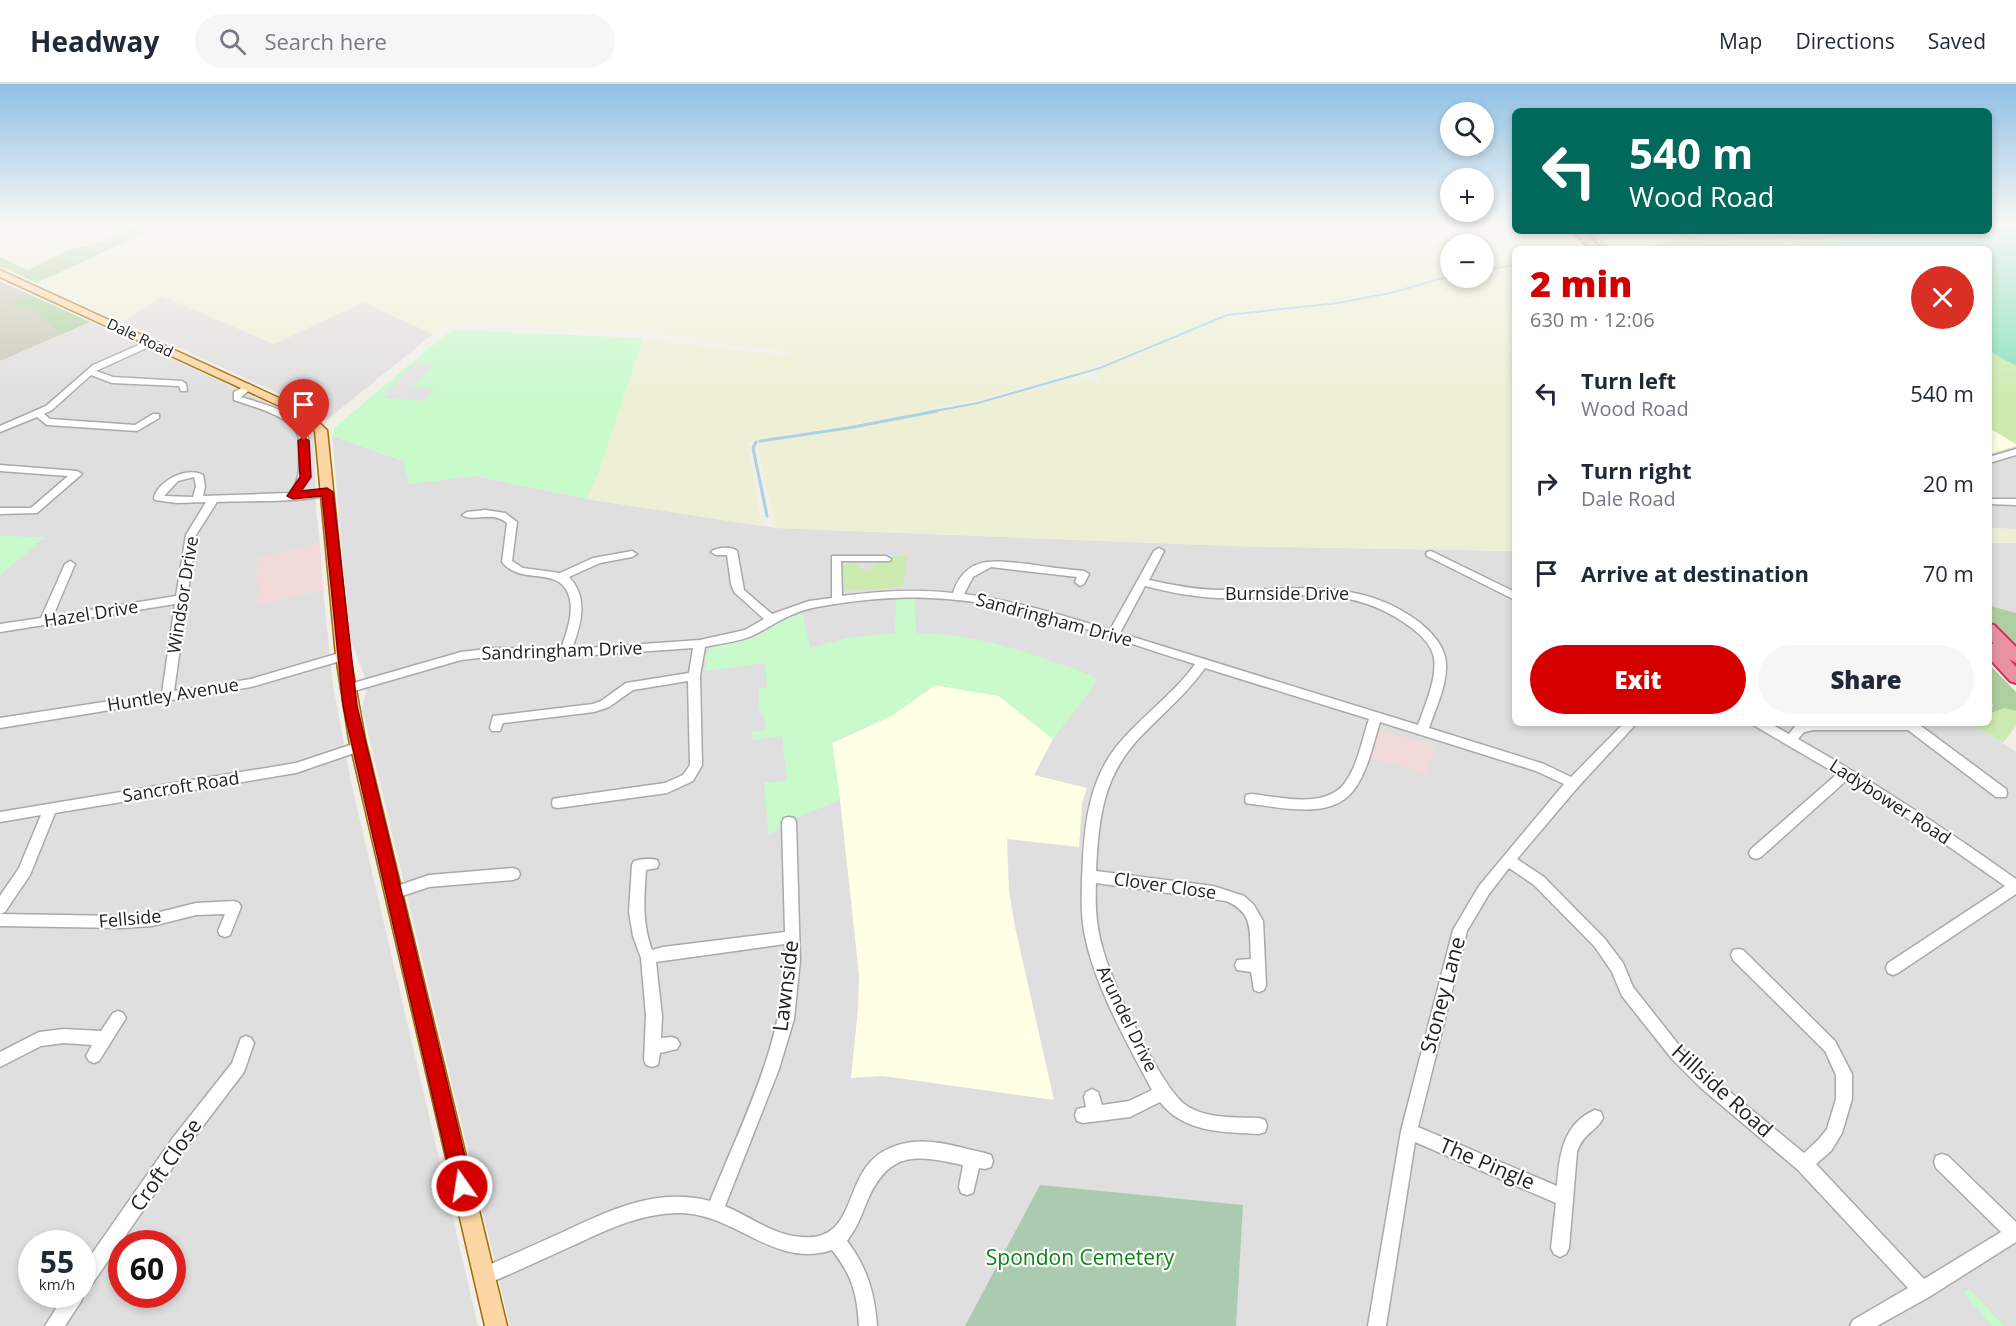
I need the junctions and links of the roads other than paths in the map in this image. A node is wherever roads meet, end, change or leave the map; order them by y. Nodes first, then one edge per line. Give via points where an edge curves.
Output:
1 (19, 282) edge
2 (150, 342) junction
3 (90, 372) junction
4 (249, 387) junction
5 (184, 389) dead end
6 (38, 413) junction
7 (156, 416) dead end
8 (0, 429) edge
9 (2016, 452) edge
10 (1992, 459) edge
11 (0, 468) edge
12 (11, 471) junction
13 (0, 479) edge
14 (327, 492) junction
15 (293, 496) junction
16 (214, 498) junction
17 (197, 499) dead end
18 (2016, 502) edge
19 (1994, 503) edge
20 (0, 511) edge
21 (467, 515) dead end
22 (1159, 551) dead end
23 (628, 552) dead end
24 (716, 552) dead end
25 (1431, 554) dead end
26 (886, 559) dead end
27 (69, 564) dead end
28 (561, 576) junction
29 (1080, 582) dead end
30 (1142, 582) junction
31 (1512, 594) edge
32 (958, 596) junction
33 (182, 599) junction
34 (837, 600) junction
35 (771, 619) junction
36 (45, 621) junction
37 (0, 628) edge
38 (1992, 631) edge
39 (1114, 634) junction
40 (700, 644) junction
41 (1992, 651) edge
42 (565, 653) junction
43 (343, 656) junction
44 (2016, 657) edge
45 (1203, 662) junction
46 (694, 676) junction
47 (2016, 677) edge
48 (347, 689) junction
49 (167, 696) junction
50 (1376, 717) junction
51 (0, 723) edge
52 (497, 724) dead end
53 (1628, 726) edge
54 (1765, 726) edge
55 (1809, 726) edge
56 (1911, 726) edge
57 (1422, 731) junction
58 (1791, 740) junction
59 (359, 747) junction
60 (1846, 773) junction
61 (1573, 783) junction
62 (2001, 793) dead end
63 (1251, 799) dead end
64 (558, 803) dead end
65 (51, 808) junction
66 (0, 817) edge
67 (789, 822) dead end
68 (1756, 853) dead end
69 (1508, 860) junction
70 (652, 864) dead end
71 (512, 874) dead end
72 (1089, 876) junction
73 (2016, 887) edge
74 (393, 893) junction
75 (0, 908) edge
76 (0, 920) edge
77 (225, 931) dead end
78 (793, 937) junction
79 (1738, 955) dead end
80 (648, 958) junction
81 (1242, 965) dead end
82 (1258, 966) junction
83 (1893, 968) dead end
84 (1259, 986) dead end
85 (118, 1018) dead end
86 (105, 1038) junction
87 (246, 1044) dead end
88 (672, 1044) dead end
89 (94, 1056) dead end
90 (0, 1060) edge
91 (1164, 1092) junction
92 (1092, 1097) dead end
93 (1595, 1118) dead end
94 (1259, 1126) dead end
95 (1409, 1131) junction
96 (1942, 1162) dead end
97 (1804, 1164) junction
98 (967, 1187) dead end
99 (1565, 1198) junction
100 (716, 1210) junction
101 (2016, 1232) edge
102 (835, 1239) junction
103 (1560, 1248) dead end
104 (96, 1264) edge
105 (484, 1276) junction
106 (1923, 1291) junction
107 (66, 1308) edge
108 (54, 1326) edge
109 (496, 1326) edge
110 (868, 1326) edge
111 (1377, 1326) edge
112 (1859, 1326) edge

1 - 2 main road, Dale Road
2 - 3 street
2 - 4 main road, Dale Road
3 - 5 street via 112,380 182,384
3 - 6 street via 60,400
4 - 14 main road, Dale Road via 302,412 321,430
4 - 15 street via 237,398 289,420 303,436 305,477
6 - 7 street via 47,422 137,428
6 - 8 street
9 - 10 street
11 - 12 street
12 - 13 street
12 - 20 street via 77,474 33,511
14 - 15 street
14 - 43 main road, Dale Road
15 - 16 street
16 - 17 street
16 - 33 street, Windsor Drive via 191,535
18 - 19 street
21 - 28 street via 494,512 512,522 507,562 513,569
22 - 30 street
23 - 28 street
24 - 35 street via 732,550 740,592
25 - 31 street
26 - 34 street via 836,558
27 - 36 street
28 - 42 street via 577,600 574,628
29 - 32 street via 1084,574 991,564 976,568 964,578
30 - 39 street
30 - 57 street, Burnside Drive via 1217,594 1353,594 1393,608 1426,634 1440,656
32 - 34 street, Sandringham Drive via 899,594
32 - 39 street, Sandringham Drive
33 - 36 street, Hazel Drive
33 - 49 street, Windsor Drive
34 - 35 street, Sandringham Drive via 792,609
35 - 40 street, Sandringham Drive via 741,635
36 - 37 street, Hazel Drive
38 - 44 highway
39 - 45 street, Sandringham Drive
40 - 42 street, Sandringham Drive
40 - 46 street
41 - 47 highway
42 - 48 street, Sandringham Drive via 495,652 461,656
43 - 48 main road, Dale Road
43 - 49 street, Huntley Avenue via 251,683
45 - 50 street, Sandringham Drive
45 - 72 street, Arundel Drive via 1193,677 1121,749 1107,773 1093,817
46 - 52 street via 630,686 594,708
46 - 64 street via 696,765 688,778 667,788
48 - 59 main road, Dale Road
49 - 51 street, Huntley Avenue
50 - 57 street, Sandringham Drive
50 - 63 street via 1350,785 1341,795 1315,804
53 - 61 street, Stoney Lane
54 - 58 street, Ladybower Road
55 - 58 street via 1800,728
56 - 62 street
57 - 61 street, Sandringham Drive via 1540,767
58 - 60 street, Ladybower Road
59 - 65 street, Sancroft Road via 296,768
59 - 74 main road, Dale Road
60 - 68 street
60 - 73 street, Ladybower Road
61 - 69 street, Stoney Lane
65 - 66 street, Sancroft Road
65 - 75 street via 25,871
67 - 78 street, Lawnside
69 - 95 street, Stoney Lane via 1460,930
69 - 97 street, Hillside Road via 1539,881 1600,943 1618,968 1627,991 1677,1054
70 - 80 street via 639,866 636,912
71 - 74 street via 429,881
72 - 82 street, Clover Close via 1203,890 1236,898 1254,915
72 - 91 street, Arundel Drive via 1092,933 1104,976
73 - 83 street
74 - 105 main road, Dale Road
76 - 77 street, Fellside via 122,922 152,920 195,909 234,907
78 - 80 street
78 - 100 street, Lawnside via 791,984 782,1034
79 - 97 street via 1830,1046 1844,1074 1844,1099 1834,1133
80 - 88 street via 654,1016 652,1053
81 - 82 street
82 - 84 street, Clover Close
85 - 86 street
86 - 89 street
86 - 90 street via 39,1039
87 - 104 street, Croft Close via 238,1067
91 - 92 street via 1130,1109 1089,1115
91 - 94 street, Arundel Drive via 1188,1115
93 - 99 street via 1576,1133 1570,1147
95 - 99 street, The Pingle
95 - 111 street, Stoney Lane
96 - 101 street
97 - 106 street, Hillside Road
98 - 102 street via 978,1160 912,1150 884,1161 871,1175 844,1231
99 - 103 street
100 - 102 street via 778,1242 802,1245
100 - 105 street via 664,1205 634,1210
101 - 106 street
102 - 110 street via 862,1278
105 - 109 main road, Dale Road
106 - 112 street
107 - 108 street

